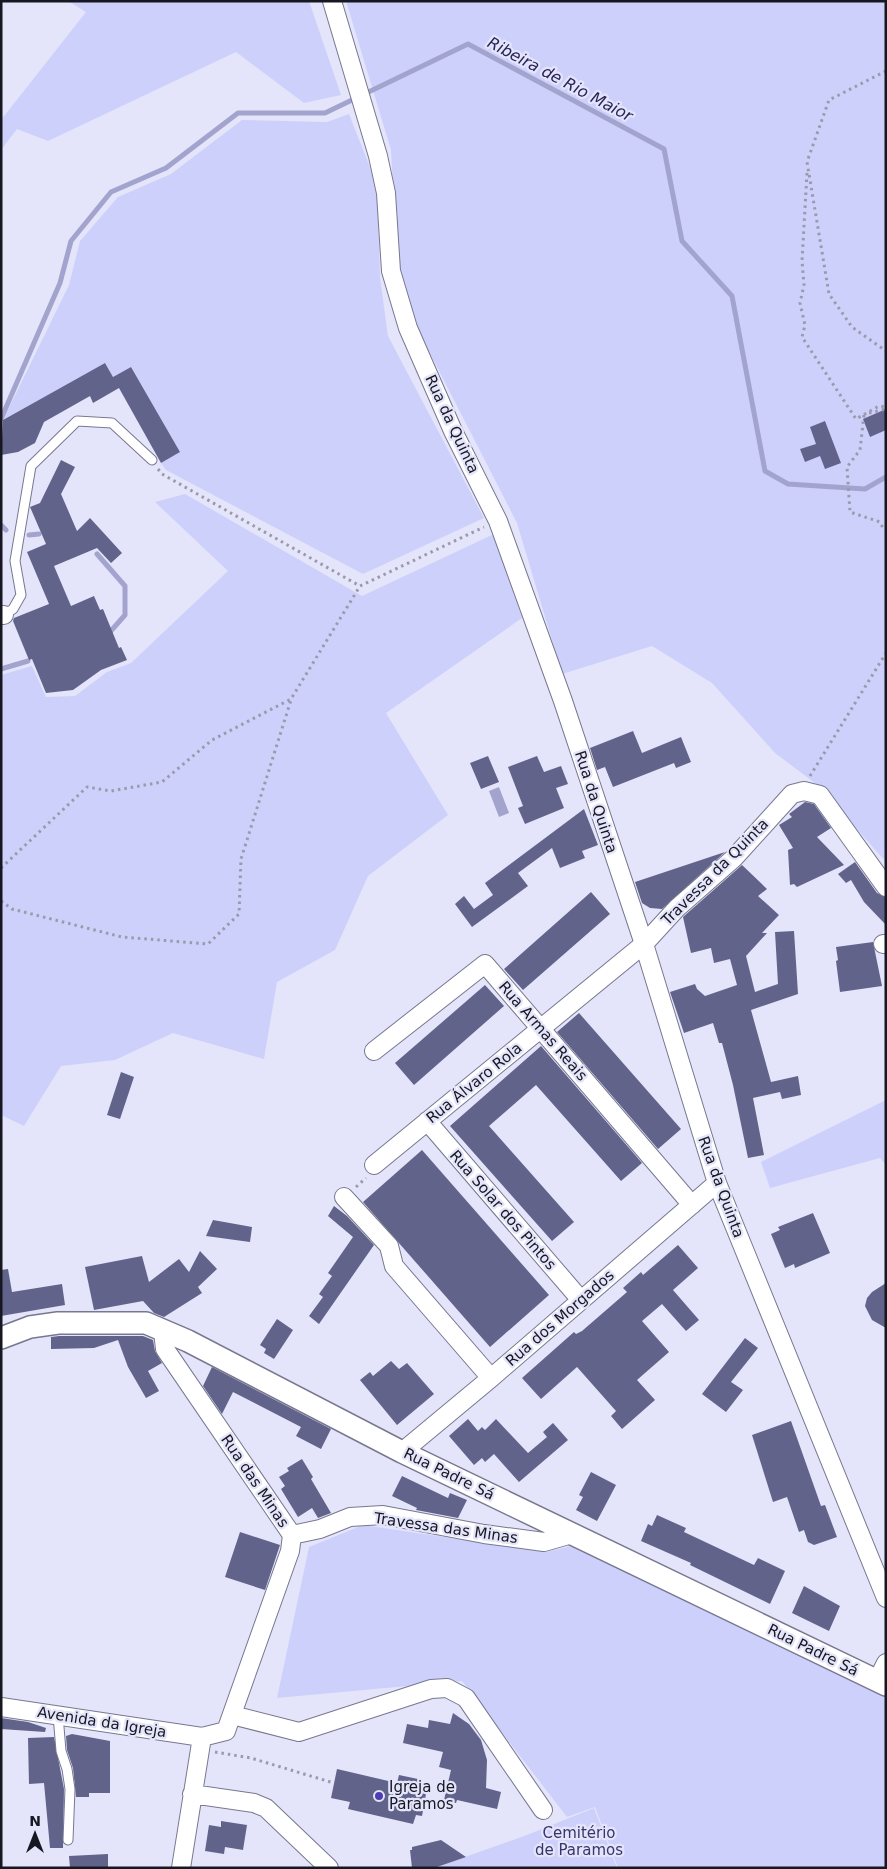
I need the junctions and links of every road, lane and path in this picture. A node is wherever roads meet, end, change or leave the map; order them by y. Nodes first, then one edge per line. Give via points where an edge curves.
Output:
1 (332, 1) edge
2 (886, 71) edge
3 (807, 162) junction
4 (886, 351) edge
5 (886, 408) edge
6 (865, 414) junction
7 (152, 460) joint
8 (498, 521) junction
9 (886, 526) edge
10 (360, 586) junction
11 (2, 615) edge
12 (886, 653) edge
13 (291, 699) junction
14 (804, 791) junction
15 (1, 868) edge
16 (886, 887) edge
17 (1, 901) edge
18 (644, 944) junction
19 (540, 1028) junction
20 (374, 1051) dead end
21 (427, 1121) junction
22 (374, 1165) joint
23 (717, 1183) junction
24 (344, 1196) joint
25 (692, 1205) junction
26 (580, 1299) junction
27 (163, 1331) junction
28 (1, 1338) edge
29 (491, 1378) junction
30 (402, 1452) junction
31 (572, 1534) junction
32 (292, 1535) junction
33 (886, 1598) edge
34 (883, 1676) edge
35 (1, 1707) edge
36 (58, 1715) junction
37 (232, 1715) junction
38 (201, 1743) junction
39 (334, 1783) dead end
40 (192, 1794) junction
41 (543, 1810) dead end
42 (68, 1840) dead end
43 (181, 1868) edge
44 (329, 1868) edge

1 - 8 street, Rua da Quinta via 378,156 386,193 391,271 408,328 453,431
2 - 3 path via 829,100
3 - 4 path via 829,294 852,327
3 - 6 path via 802,261 804,285 800,303 805,324 802,337 856,419
5 - 6 path via 879,406
6 - 9 path via 860,450 848,467 850,512 880,522 883,528
7 - 10 path via 162,474
7 - 11 lane via 112,423 77,421 31,466 15,561 21,595 13,609
8 - 10 path
8 - 18 street, Rua da Quinta
10 - 13 path
12 - 14 path via 810,775
13 - 15 path via 212,740 162,782 111,791 87,787
13 - 17 path via 241,859 239,914 208,944 122,937 12,909
14 - 16 street via 820,795
14 - 18 street, Travessa da Quinta via 792,794 734,858 677,908
18 - 19 street, Rua Álvaro Rola
18 - 23 street, Rua da Quinta
19 - 20 street, Rua Armas Reais via 485,964
19 - 21 street, Rua Álvaro Rola
19 - 25 street, Rua Armas Reais
21 - 22 street, Rua Álvaro Rola
21 - 26 street, Rua Solar dos Pintos
22 - 24 path via 364,1181
23 - 25 street, Rua dos Morgados
23 - 33 street, Rua da Quinta
24 - 29 street via 389,1246 394,1266
25 - 26 street, Rua dos Morgados
26 - 29 street, Rua dos Morgados
27 - 28 street, Rua Padre Sá via 146,1323 58,1322
27 - 30 street, Rua Padre Sá
27 - 32 street, Rua das Minas via 165,1349
29 - 30 street, Rua dos Morgados
30 - 31 street, Rua Padre Sá
31 - 32 street, Travessa das Minas via 544,1542 383,1515 350,1517 320,1529
31 - 34 street, Rua Padre Sá
32 - 37 street, Rua das Minas via 290,1551
35 - 36 street, Avenida da Igreja
36 - 38 street, Avenida da Igreja
36 - 42 lane via 61,1751 70,1789
37 - 38 street, Rua das Minas via 226,1731
37 - 41 street via 299,1732 432,1689 447,1688 466,1698
38 - 39 path
38 - 40 street
40 - 43 street
40 - 44 street via 254,1803 266,1808

